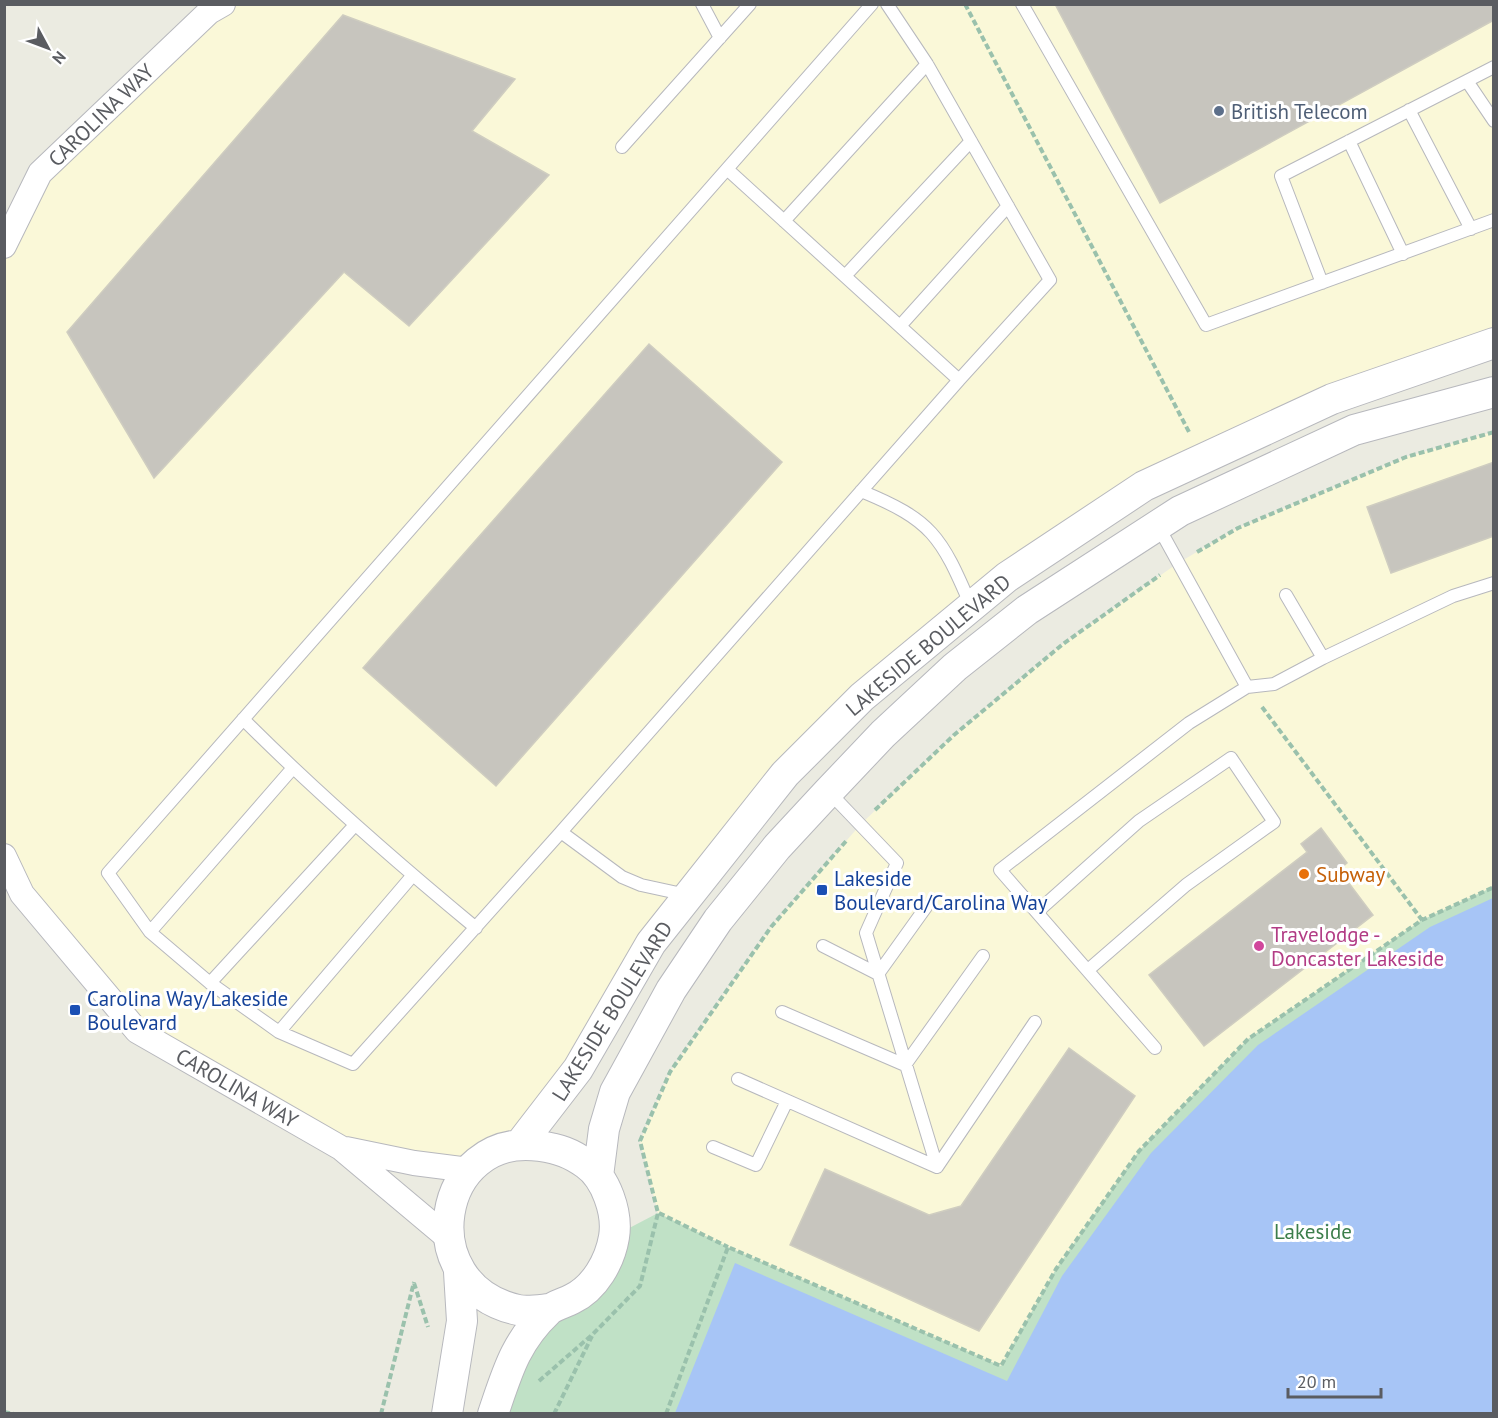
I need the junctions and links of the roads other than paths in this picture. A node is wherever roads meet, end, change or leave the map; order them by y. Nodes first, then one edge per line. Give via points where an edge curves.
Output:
1 (223, 4) edge
2 (702, 4) edge
3 (750, 4) edge
4 (872, 4) edge
5 (887, 4) edge
6 (1022, 4) edge
7 (720, 38) junction
8 (927, 64) junction
9 (1494, 67) edge
10 (1467, 81) junction
11 (1409, 111) junction
12 (1494, 121) edge
13 (971, 141) junction
14 (1349, 141) junction
15 (622, 147) dead end
16 (727, 169) junction
17 (1008, 206) junction
18 (1494, 220) edge
19 (784, 221) junction
20 (1471, 229) junction
21 (4, 246) edge
22 (1403, 254) junction
23 (845, 276) junction
24 (1322, 283) junction
25 (900, 326) junction
26 (1494, 343) edge
27 (959, 380) junction
28 (1494, 392) edge
29 (861, 490) junction
30 (1158, 526) junction
31 (1494, 583) edge
32 (1286, 594) dead end
33 (971, 607) junction
34 (1323, 658) junction
35 (1247, 687) junction
36 (243, 719) junction
37 (292, 768) junction
38 (828, 792) junction
39 (354, 825) junction
40 (561, 832) junction
41 (4, 856) edge
42 (413, 875) junction
43 (688, 896) junction
44 (926, 907) dead end
45 (1037, 912) junction
46 (476, 928) junction
47 (150, 933) junction
48 (823, 946) dead end
49 (983, 956) dead end
50 (1088, 970) junction
51 (878, 974) junction
52 (210, 983) junction
53 (782, 1012) dead end
54 (1035, 1022) dead end
55 (279, 1032) junction
56 (1155, 1048) dead end
57 (905, 1065) junction
58 (738, 1079) dead end
59 (788, 1101) junction
60 (521, 1143) junction
61 (712, 1146) dead end
62 (341, 1148) junction
63 (937, 1167) junction
64 (468, 1170) junction
65 (598, 1176) junction
66 (447, 1237) junction
67 (459, 1272) junction
68 (549, 1309) junction
69 (447, 1413) edge
70 (493, 1413) edge

1 - 21 street, CAROLINA WAY via 209,12 40,173
2 - 7 lane
3 - 7 lane
4 - 16 lane
5 - 8 lane
6 - 24 lane via 1206,325
7 - 15 lane
8 - 13 lane
8 - 19 lane
9 - 10 lane
10 - 11 lane
10 - 12 lane
11 - 14 lane
11 - 20 lane
13 - 17 lane
13 - 23 lane
14 - 22 lane
14 - 24 lane via 1281,176
16 - 19 lane
16 - 36 lane
17 - 25 lane
17 - 27 lane via 1050,280
18 - 20 lane
19 - 23 lane
20 - 22 lane
22 - 24 lane
23 - 25 lane
25 - 27 lane
26 - 33 street, LAKESIDE BOULEVARD via 1332,399 1144,486 1007,577
27 - 29 lane
28 - 30 street, LAKESIDE BOULEVARD via 1354,430
29 - 33 lane via 923,522 952,561
29 - 40 lane
30 - 35 lane
30 - 38 street, LAKESIDE BOULEVARD via 1027,610 955,667
31 - 34 lane via 1453,596
32 - 34 lane
33 - 43 street, LAKESIDE BOULEVARD via 862,697 785,774
34 - 35 lane via 1274,684
35 - 45 lane via 1171,735 1000,870
36 - 37 lane
36 - 47 lane via 108,873
37 - 39 lane
37 - 47 lane
38 - 51 lane via 897,863 866,933
38 - 65 street, LAKESIDE BOULEVARD via 718,920 671,990 615,1092 604,1129
39 - 42 lane
39 - 52 lane
40 - 43 lane via 622,877
40 - 46 lane
41 - 62 street, CAROLINA WAY via 22,894 137,1031
42 - 46 lane
42 - 55 lane
43 - 60 street, LAKESIDE BOULEVARD via 651,943 578,1069
44 - 51 lane
45 - 50 lane
45 - 50 lane via 1139,821 1231,758 1274,822 1186,885
46 - 55 lane via 353,1064
47 - 52 lane
48 - 51 lane
49 - 57 lane
50 - 56 lane
51 - 57 lane
52 - 55 lane
53 - 57 lane
54 - 63 lane
57 - 63 lane
58 - 59 lane
59 - 61 lane via 756,1165
59 - 63 lane
60 - 64 street via 493,1151
60 - 65 street via 564,1149 589,1165
62 - 64 street
62 - 66 street
64 - 66 street via 451,1200
65 - 68 street via 611,1201 615,1236 603,1271 575,1298
66 - 67 street
67 - 68 street via 472,1287 496,1303 520,1311
67 - 69 street via 462,1321
68 - 70 street via 514,1351

